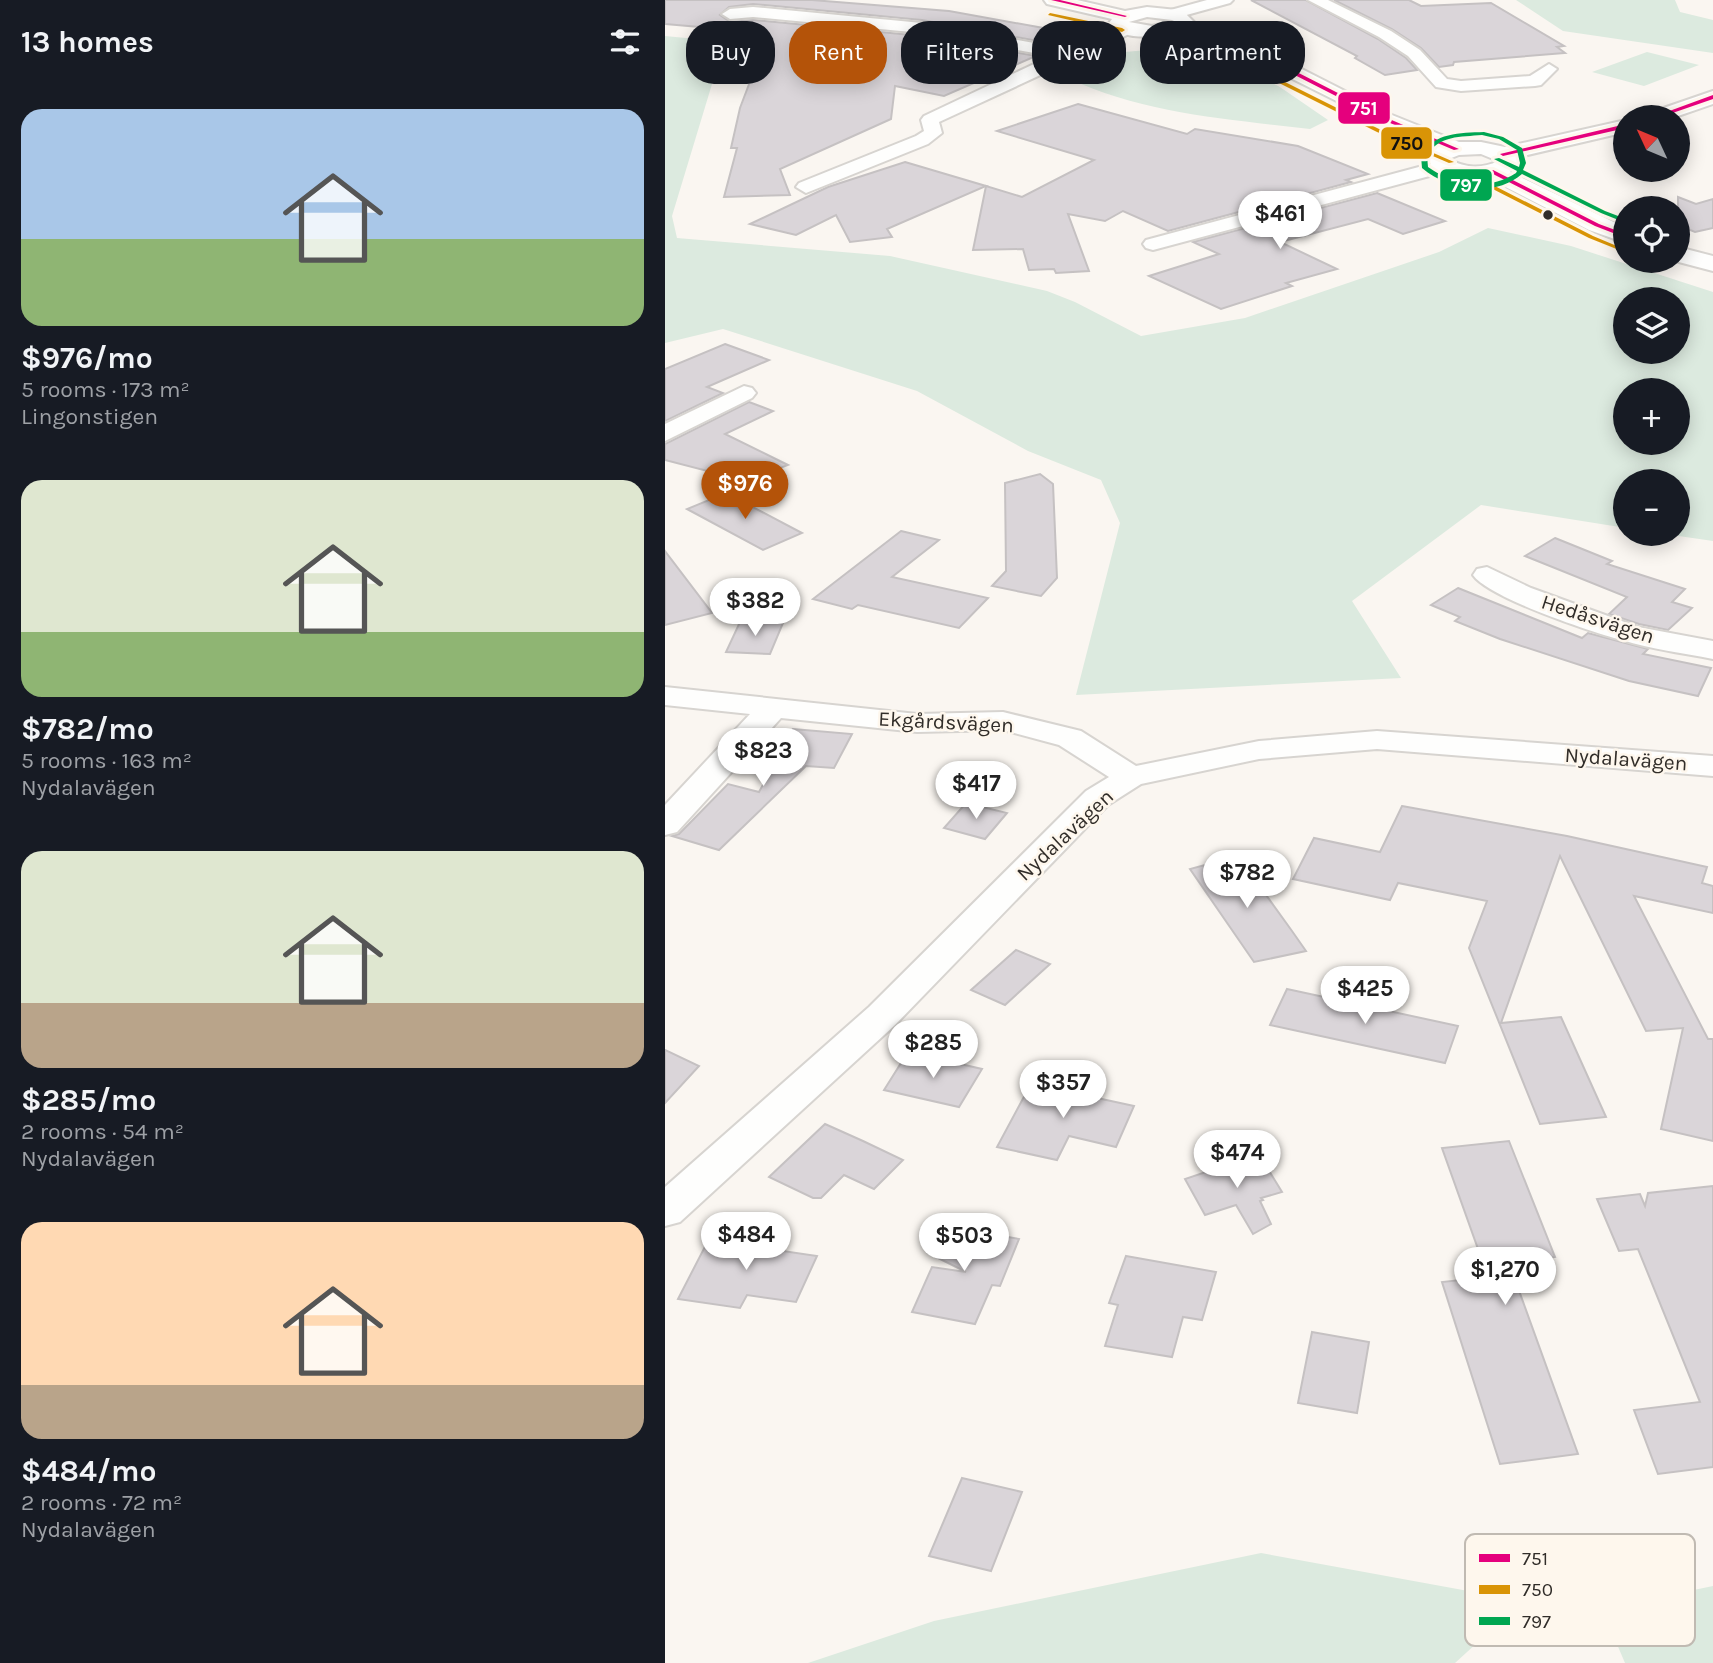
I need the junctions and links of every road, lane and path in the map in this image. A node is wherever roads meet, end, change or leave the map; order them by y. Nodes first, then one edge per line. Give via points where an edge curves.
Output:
1 (1053, 0) edge
2 (1225, 0) edge
3 (1316, 0) edge
4 (730, 14) dead end
5 (1174, 21) edge
6 (1129, 23) junction
7 (1126, 25) edge
8 (1140, 27) edge
9 (1032, 48) edge
10 (1549, 69) dead end
11 (1032, 71) edge
12 (1305, 78) edge
13 (1713, 97) edge
14 (1690, 105) edge
15 (1613, 130) edge
16 (1451, 158) junction
17 (1497, 162) junction
18 (806, 187) dead end
19 (1613, 231) edge
20 (1153, 244) dead end
21 (1690, 257) edge
22 (1713, 264) edge
23 (744, 393) dead end
24 (665, 434) edge
25 (1487, 575) dead end
26 (1713, 650) edge
27 (665, 696) edge
28 (773, 708) junction
29 (1713, 766) edge
30 (1131, 777) junction
31 (665, 825) edge
32 (665, 1211) edge

1 - 6 street
2 - 5 street
3 - 10 street via 1414,53 1442,83 1535,81
4 - 9 street via 753,12 908,26
6 - 7 street
6 - 8 street
11 - 18 street via 930,120 933,133 922,140
12 - 16 street
13 - 14 street
15 - 17 street
16 - 17 street via 1469,172
16 - 20 street
17 - 19 street via 1585,219
21 - 22 street
23 - 24 street
25 - 26 street, Hedåsvägen via 1521,594 1630,634
27 - 28 street, Ekgårdsvägen
28 - 30 street, Ekgårdsvägen via 916,723 1003,721 1070,738
28 - 31 street
29 - 30 street, Nydalavägen via 1377,740 1259,750
30 - 32 street, Nydalavägen via 1097,798 882,1016

